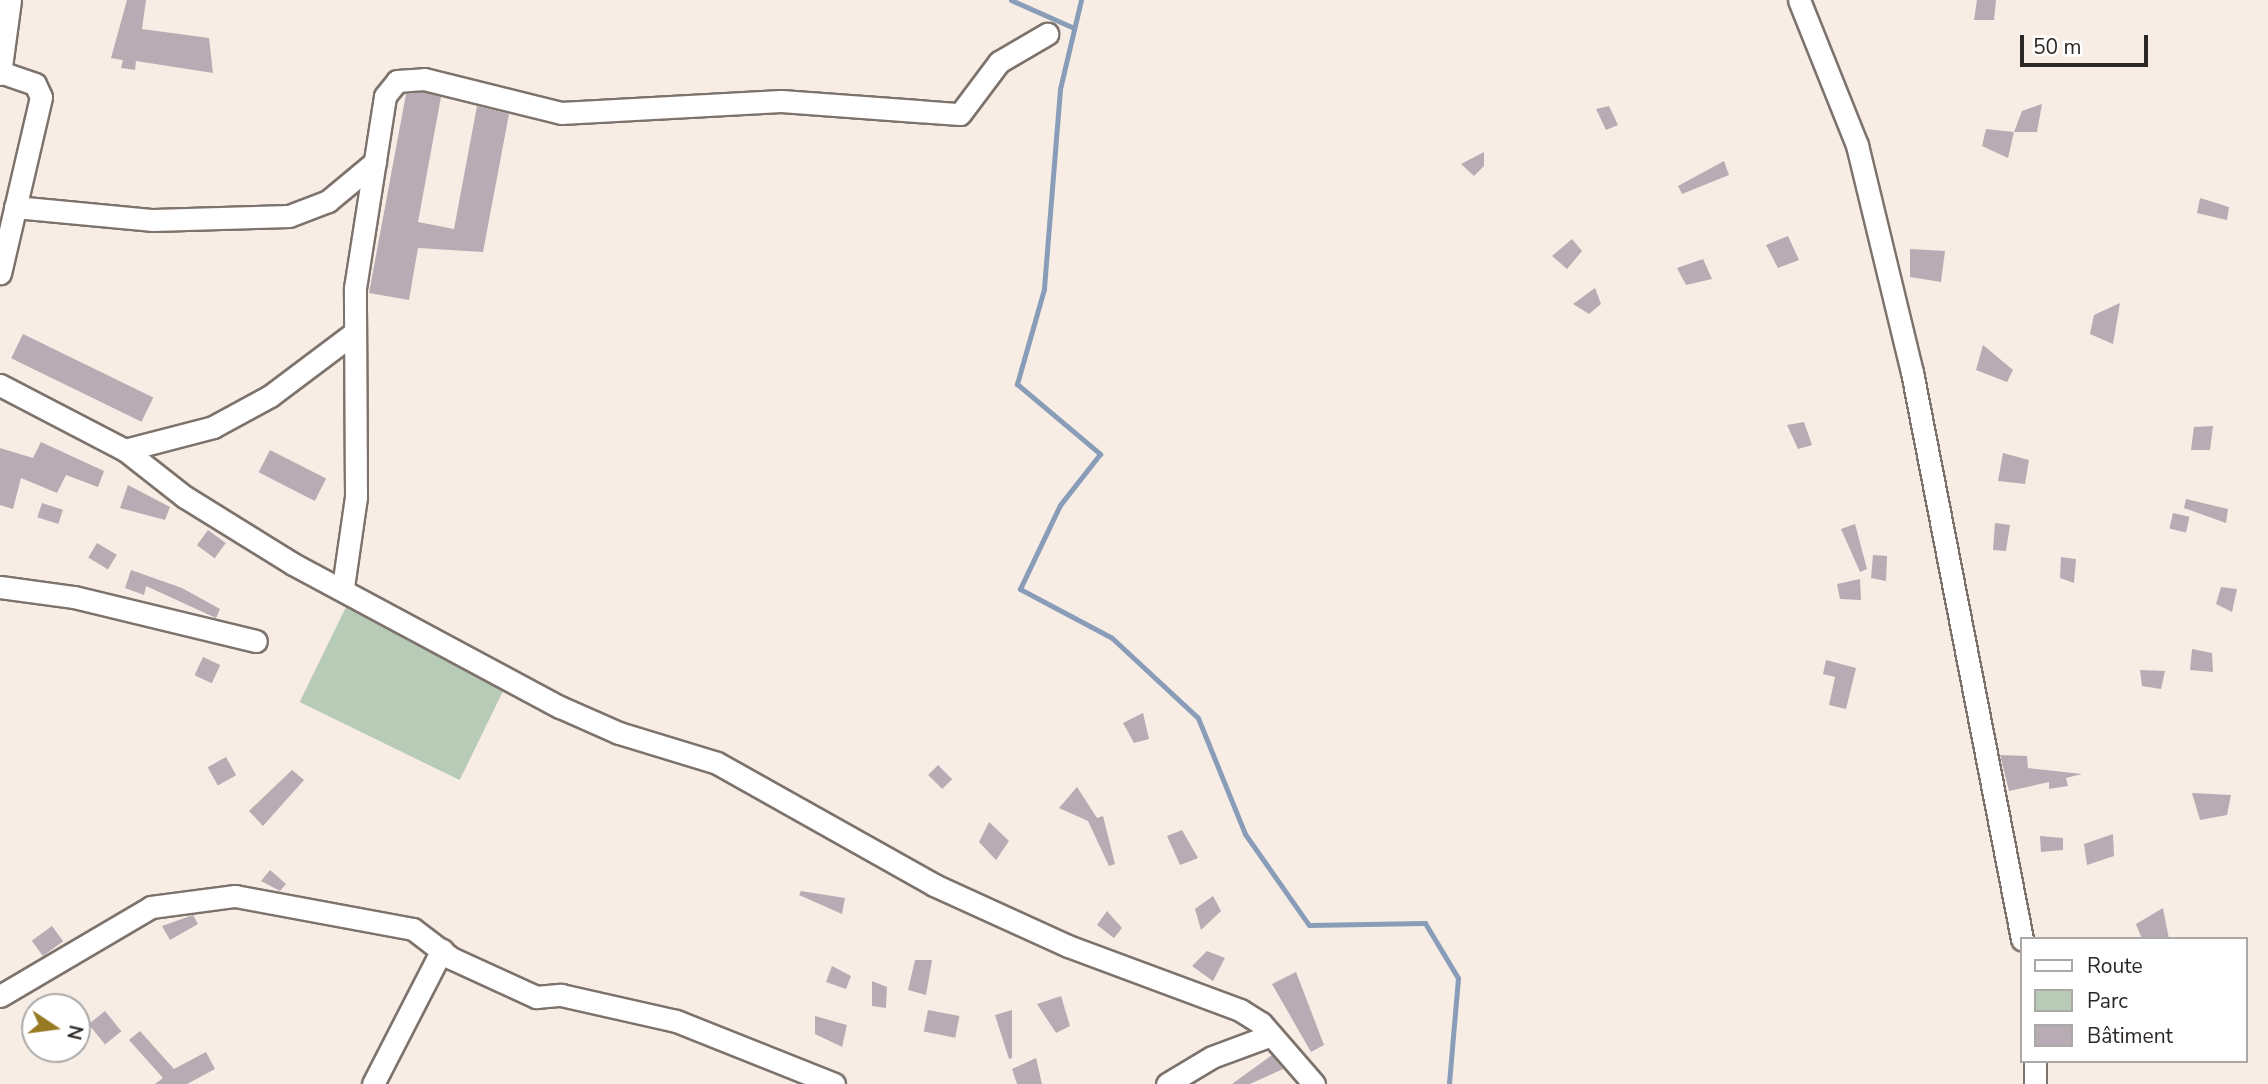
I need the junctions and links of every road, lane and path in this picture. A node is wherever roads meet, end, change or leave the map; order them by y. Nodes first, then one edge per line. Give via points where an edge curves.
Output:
1 (10, 0) edge
2 (1799, 0) edge
3 (1047, 34) dead end
4 (1, 73) edge
5 (375, 162) junction
6 (15, 207) junction
7 (0, 273) edge
8 (354, 334) junction
9 (0, 385) edge
10 (125, 450) junction
11 (0, 587) edge
12 (343, 587) junction
13 (256, 641) dead end
14 (2022, 937) edge
15 (442, 950) junction
16 (0, 996) edge
17 (1271, 1035) junction
18 (2035, 1063) edge
19 (373, 1084) edge
20 (834, 1084) edge
21 (1167, 1084) edge
22 (1314, 1084) edge
23 (2035, 1084) edge

1 - 4 street
2 - 14 street via 1857,145 1912,372
3 - 5 street via 999,62 960,114 781,101 561,113 409,78 385,96
4 - 6 street via 35,84 41,97
5 - 6 street via 328,201 289,216 153,220
5 - 8 street
6 - 7 street
8 - 10 street via 270,396 223,422
8 - 12 street via 356,497
9 - 10 street
10 - 12 street via 185,497
11 - 13 street via 74,597
12 - 17 street via 560,706 619,733 717,762 934,885 1068,946 1217,997
15 - 16 street via 413,929 378,920 235,896 195,897 151,906
15 - 19 street
15 - 20 street via 536,997 561,995 676,1021
17 - 21 street via 1212,1057
17 - 22 street
18 - 23 street

